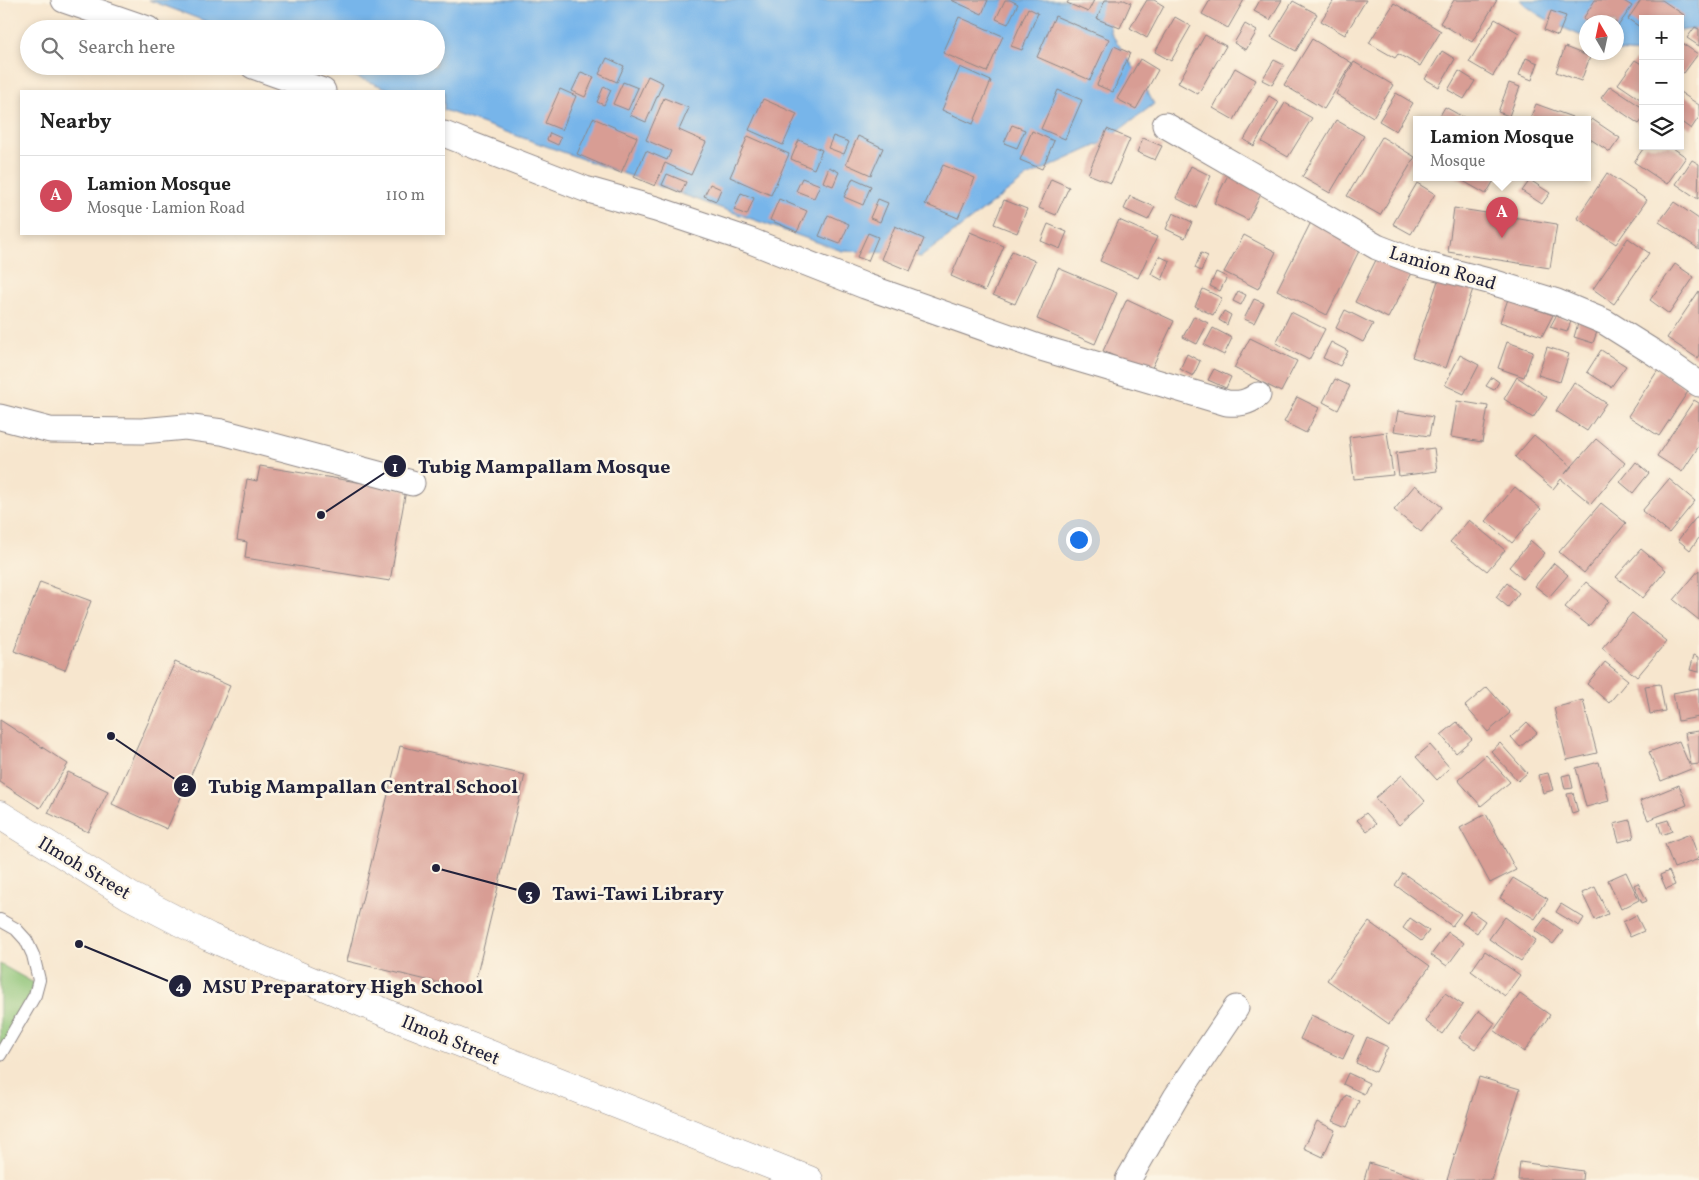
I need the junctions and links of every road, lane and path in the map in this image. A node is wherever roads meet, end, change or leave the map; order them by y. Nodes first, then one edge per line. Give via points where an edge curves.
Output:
1 (64, 0) edge
2 (122, 20) edge
3 (278, 75) edge
4 (320, 90) edge
5 (1165, 125) dead end
6 (445, 134) edge
7 (1699, 384) edge
8 (1258, 395) dead end
9 (0, 417) edge
10 (412, 483) dead end
11 (0, 816) edge
12 (0, 920) edge
13 (1236, 1008) dead end
14 (0, 1055) edge
15 (809, 1180) edge
16 (1128, 1180) edge

1 - 2 street
3 - 4 street
5 - 7 street, Lamion Road via 1377,247 1416,262 1557,302 1605,322
6 - 8 street via 585,189 751,241 865,286 1038,347 1227,403 1242,404
9 - 10 street via 50,430 142,431 185,427 222,432
11 - 15 street, Ilmoh Street via 130,896 209,937 400,1019
12 - 14 lane via 16,929 26,940 39,980 35,995
13 - 16 street via 1176,1097

